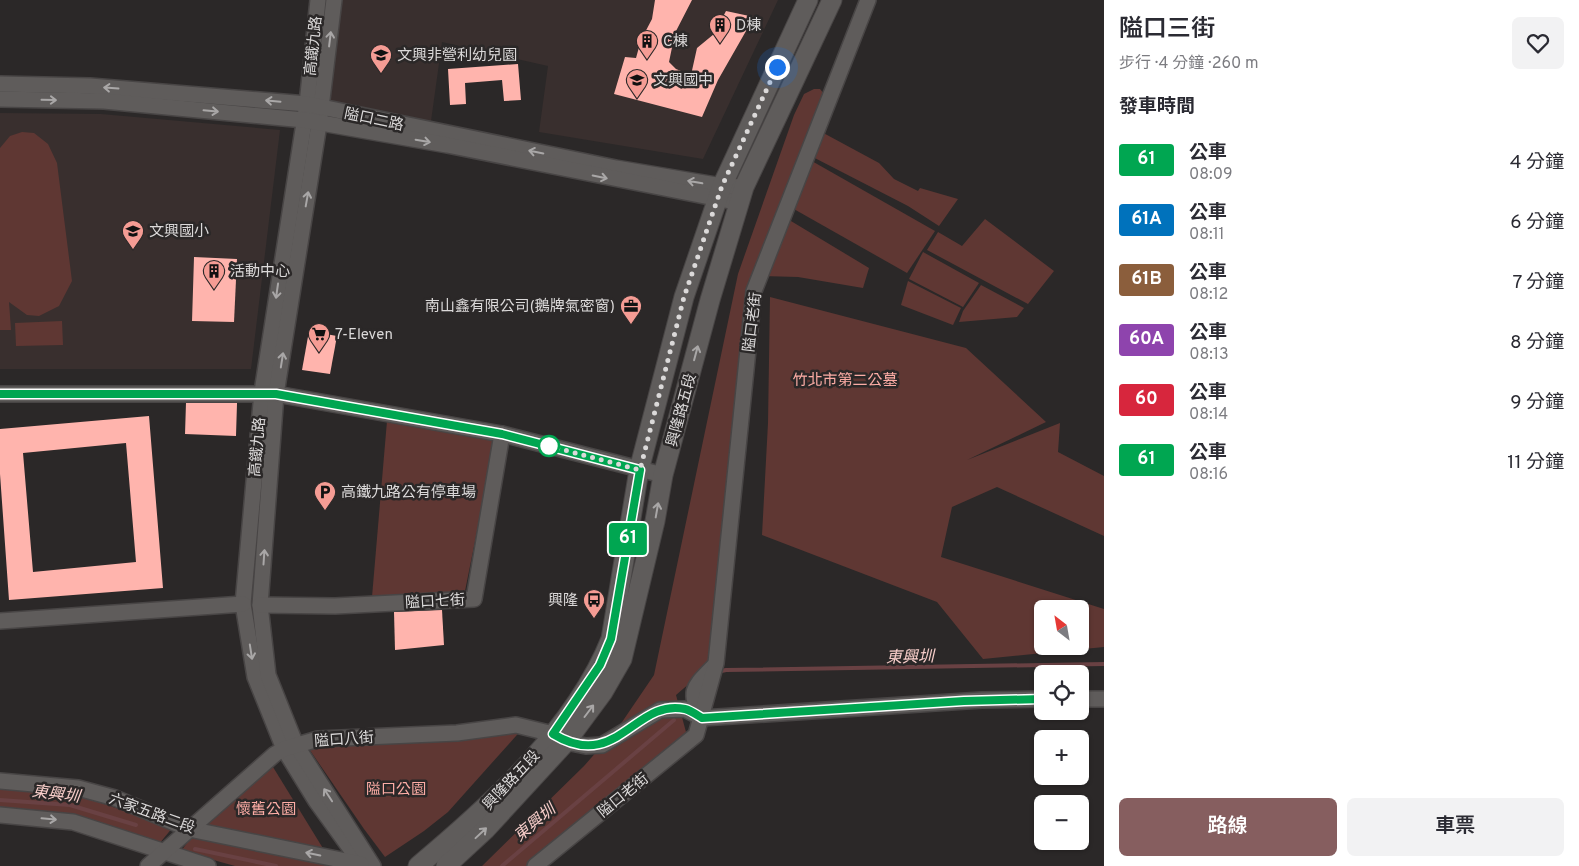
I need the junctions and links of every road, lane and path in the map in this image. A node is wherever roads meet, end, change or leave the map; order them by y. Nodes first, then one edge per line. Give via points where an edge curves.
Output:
1 (318, 0) edge
2 (334, 0) edge
3 (808, 0) edge
4 (832, 0) edge
5 (868, 0) edge
6 (0, 84) edge
7 (0, 100) edge
8 (314, 106) junction
9 (312, 122) junction
10 (720, 193) junction
11 (742, 195) junction
12 (269, 393) junction
13 (0, 394) edge
14 (502, 434) junction
15 (640, 470) junction
16 (663, 475) junction
17 (243, 604) junction
18 (260, 605) junction
19 (0, 621) edge
20 (716, 663) junction
21 (694, 686) junction
22 (1034, 699) edge
23 (1089, 699) edge
24 (1104, 699) edge
25 (660, 710) junction
26 (702, 718) junction
27 (560, 738) junction
28 (290, 747) junction
29 (0, 781) edge
30 (0, 815) edge
31 (188, 829) junction
32 (162, 853) junction
33 (366, 865) edge
34 (148, 866) edge
35 (208, 866) edge
36 (418, 866) edge
37 (446, 866) edge
38 (535, 866) edge

1 - 8 street, 高鐵九路
8 -> 2 street, 高鐵九路
3 - 10 street, 興隆路五段
4 - 11 street, 興隆路五段
5 - 20 street, 隘口老街 via 754,292
8 -> 6 street, 隘口二路 via 109,88
7 -> 9 street, 隘口二路 via 104,101
8 - 9 street, 高鐵九路
10 -> 8 street, 隘口二路 via 616,168
9 -> 10 street, 隘口二路
9 - 12 street, 高鐵九路
10 - 11 street, 隘口二路
10 - 15 street, 興隆路五段 via 684,297
16 -> 11 street, 興隆路五段
12 - 13 street
12 - 14 street
12 - 17 street, 高鐵九路
18 -> 12 street, 高鐵九路
14 - 15 street
14 - 18 street, 隘口七街 via 474,599 335,606
15 - 16 street
15 - 27 street, 興隆路五段 via 611,639
27 -> 16 street, 興隆路五段 via 603,692 622,659
17 - 19 street
17 -> 28 street, 高鐵九路 via 255,677
18 - 28 street, 高鐵九路 via 268,675
20 - 21 street
20 - 26 street, 隘口老街
21 - 25 street
21 - 26 street via 692,701
22 - 26 street
23 - 24 street
25 - 26 street via 685,709
25 - 27 street, 隘口八街 via 602,745 586,746
26 - 38 street, 隘口老街 via 696,734
27 - 28 street, 隘口八街 via 516,725 458,733 318,739
27 - 36 street, 興隆路五段 via 474,819
37 -> 27 street, 興隆路五段 via 486,829
28 - 31 street, 隘口八街 via 275,754
28 - 33 street, 高鐵九路
29 - 31 street, 六家五路二段 via 78,788 114,798
30 -> 32 street via 73,822
31 - 32 street, 隘口八街
33 -> 31 street, 六家五路二段
32 - 34 street, 隘口八街
32 - 35 street

